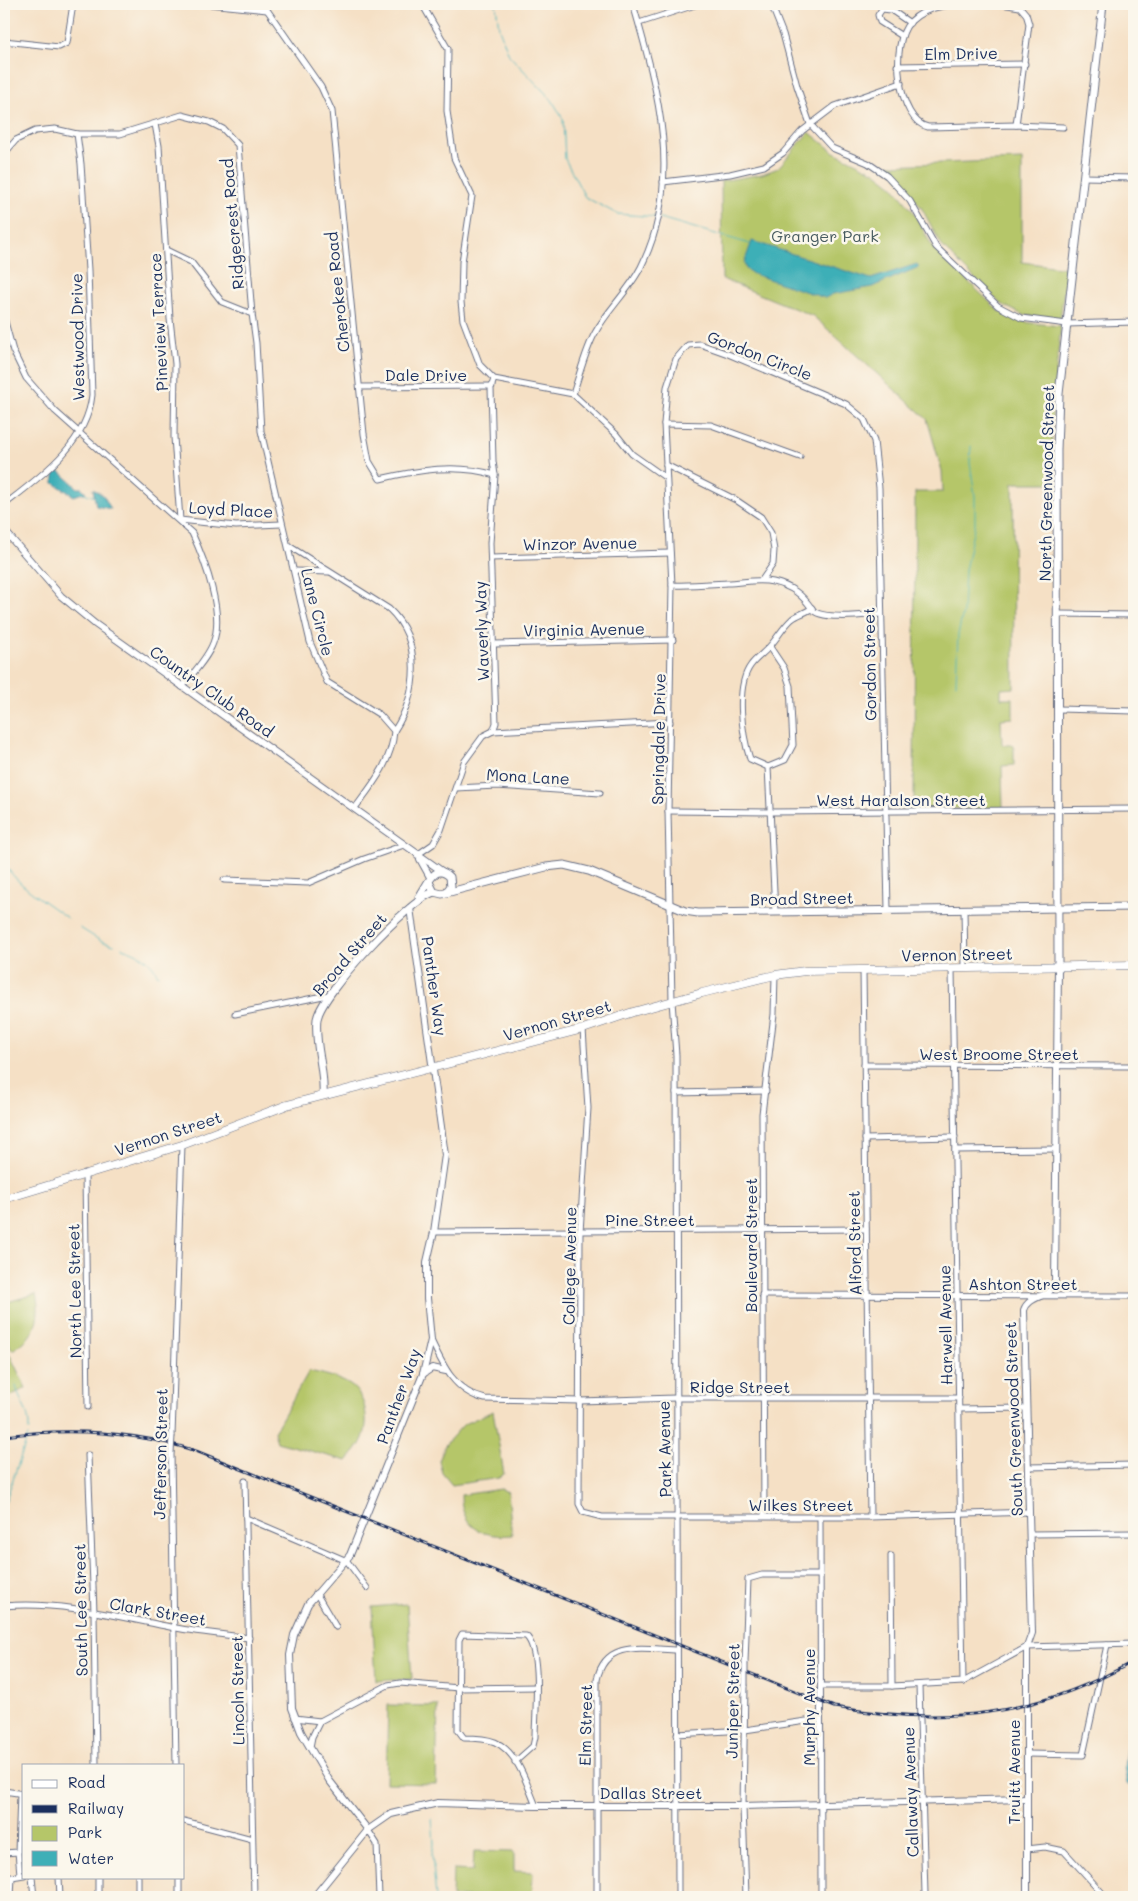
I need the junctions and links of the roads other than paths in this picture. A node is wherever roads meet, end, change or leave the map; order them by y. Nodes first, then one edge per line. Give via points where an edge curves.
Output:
1 (73, 4) edge
2 (209, 4) edge
3 (263, 4) edge
4 (422, 4) edge
5 (633, 4) edge
6 (698, 4) edge
7 (771, 4) edge
8 (986, 4) edge
9 (1002, 4) edge
10 (1103, 4) edge
11 (267, 10) junction
12 (639, 23) junction
13 (910, 23) junction
14 (902, 36) junction
15 (4, 40) edge
16 (1025, 64) junction
17 (897, 66) junction
18 (901, 83) junction
19 (155, 124) junction
20 (810, 124) junction
21 (1016, 125) junction
22 (1063, 127) dead end
23 (77, 134) junction
24 (4, 154) edge
25 (1083, 177) junction
26 (1134, 178) edge
27 (663, 182) junction
28 (166, 250) junction
29 (4, 302) edge
30 (252, 314) junction
31 (1134, 322) edge
32 (1067, 324) junction
33 (494, 379) junction
34 (492, 386) junction
35 (360, 387) junction
36 (573, 394) junction
37 (864, 420) joint
38 (664, 424) junction
39 (80, 432) junction
40 (800, 457) dead end
41 (666, 465) junction
42 (495, 475) junction
43 (666, 478) junction
44 (4, 505) edge
45 (180, 520) junction
46 (281, 524) junction
47 (4, 530) edge
48 (288, 546) junction
49 (670, 554) junction
50 (491, 558) junction
51 (295, 571) junction
52 (331, 573) junction
53 (762, 580) junction
54 (672, 584) junction
55 (812, 608) junction
56 (880, 614) junction
57 (1059, 614) junction
58 (1134, 615) edge
59 (673, 640) junction
60 (495, 644) junction
61 (770, 646) junction
62 (182, 687) junction
63 (1059, 709) junction
64 (1134, 711) edge
65 (670, 722) junction
66 (394, 731) junction
67 (493, 731) junction
68 (768, 767) junction
69 (456, 788) junction
70 (600, 793) dead end
71 (355, 808) junction
72 (1134, 808) edge
73 (1058, 810) junction
74 (668, 811) junction
75 (771, 812) junction
76 (885, 812) junction
77 (404, 845) junction
78 (418, 856) junction
79 (443, 872) junction
80 (224, 880) dead end
81 (430, 880) junction
82 (451, 880) junction
83 (481, 882) junction
84 (448, 891) junction
85 (434, 892) junction
86 (419, 900) junction
87 (670, 904) junction
88 (1058, 907) junction
89 (1134, 907) edge
90 (410, 908) junction
91 (964, 909) junction
92 (888, 910) junction
93 (775, 912) junction
94 (1134, 965) edge
95 (1058, 966) junction
96 (965, 967) junction
97 (952, 968) junction
98 (862, 970) junction
99 (775, 975) junction
100 (328, 995) junction
101 (672, 1001) junction
102 (235, 1014) dead end
103 (583, 1029) junction
104 (864, 1065) junction
105 (954, 1066) junction
106 (1057, 1066) junction
107 (1134, 1066) edge
108 (432, 1068) junction
109 (766, 1091) junction
110 (676, 1093) junction
111 (323, 1095) junction
112 (955, 1137) junction
113 (865, 1139) junction
114 (182, 1145) junction
115 (1056, 1149) junction
116 (955, 1150) junction
117 (85, 1173) junction
118 (4, 1200) edge
119 (866, 1229) junction
120 (676, 1231) junction
121 (762, 1231) junction
122 (434, 1232) junction
123 (580, 1232) junction
124 (762, 1295) junction
125 (867, 1295) junction
126 (957, 1296) junction
127 (1040, 1296) junction
128 (1134, 1296) edge
129 (432, 1340) junction
130 (446, 1371) junction
131 (423, 1374) junction
132 (675, 1398) junction
133 (959, 1398) junction
134 (763, 1399) junction
135 (867, 1399) junction
136 (580, 1401) junction
137 (88, 1408) dead end
138 (1026, 1408) junction
139 (959, 1409) junction
140 (88, 1455) dead end
141 (1134, 1465) edge
142 (1028, 1467) junction
143 (245, 1481) dead end
144 (579, 1504) joint
145 (1029, 1512) junction
146 (960, 1514) junction
147 (764, 1516) junction
148 (678, 1517) junction
149 (820, 1517) junction
150 (870, 1517) junction
151 (246, 1518) junction
152 (1134, 1533) edge
153 (1030, 1534) junction
154 (890, 1556) dead end
155 (347, 1561) junction
156 (820, 1575) junction
157 (367, 1588) dead end
158 (316, 1593) junction
159 (4, 1606) edge
160 (94, 1612) junction
161 (172, 1627) junction
162 (336, 1627) dead end
163 (249, 1638) junction
164 (1134, 1644) edge
165 (1107, 1645) junction
166 (1027, 1647) junction
167 (677, 1650) junction
168 (963, 1682) junction
169 (919, 1685) junction
170 (821, 1686) junction
171 (892, 1686) junction
172 (536, 1687) junction
173 (459, 1688) junction
174 (295, 1718) junction
175 (820, 1719) junction
176 (320, 1721) junction
177 (745, 1730) junction
178 (677, 1734) junction
179 (310, 1748) junction
180 (1027, 1754) junction
181 (515, 1762) junction
182 (96, 1764) edge
183 (176, 1764) edge
184 (4, 1791) edge
185 (22, 1794) edge
186 (1027, 1800) junction
187 (923, 1802) junction
188 (822, 1804) junction
189 (536, 1806) junction
190 (596, 1806) junction
191 (678, 1806) junction
192 (743, 1806) junction
193 (185, 1821) edge
194 (368, 1830) junction
195 (252, 1840) junction
196 (1027, 1849) junction
197 (18, 1852) junction
198 (4, 1853) edge
199 (22, 1874) edge
200 (32, 1878) edge
201 (58, 1878) edge
202 (98, 1878) edge
203 (138, 1878) edge
204 (179, 1878) edge
205 (925, 1896) edge
206 (11, 1897) edge
207 (34, 1897) edge
208 (60, 1897) edge
209 (98, 1897) edge
210 (138, 1897) edge
211 (179, 1897) edge
212 (254, 1897) edge
213 (314, 1897) edge
214 (379, 1897) edge
215 (597, 1897) edge
216 (678, 1897) edge
217 (746, 1897) edge
218 (821, 1897) edge
219 (1027, 1897) edge
220 (1106, 1897) edge

1 - 15 street via 67,43 59,47
2 - 11 street
3 - 11 street, Cherokee Road
4 - 33 street via 448,49 447,111 454,158 472,196 462,262 460,302 463,320 480,365
5 - 12 street
6 - 12 street
7 - 20 street via 784,34
8 - 13 street via 938,7
9 - 16 street via 1020,7 1028,17
10 - 25 main road, North Greenwood Street
11 - 35 street, Cherokee Road via 321,87 332,111
12 - 27 street via 662,120 665,142
13 - 14 street
13 - 14 street via 891,10 882,9 878,15 880,22
14 - 17 street
16 - 17 street, Elm Drive
16 - 21 street
17 - 18 street
18 - 20 street via 835,106
18 - 21 street via 910,115 922,125
19 - 23 street, Ridgecrest Road via 120,134
19 - 28 street, Pineview Terrace
19 - 30 street, Ridgecrest Road via 182,115 194,116 223,130 238,145
20 - 27 street via 783,153 764,166 730,174
20 - 32 street via 832,148 868,163 887,176 910,201 936,247 998,306 1021,318
21 - 22 street
23 - 24 street, Ridgecrest Road via 55,129 35,131 16,140
23 - 39 street, Westwood Drive via 88,270 92,395 90,413
25 - 26 street
25 - 32 main road, North Greenwood Street
27 - 36 street via 654,237 640,269 595,333
28 - 30 street via 190,262 222,302
28 - 45 street, Pineview Terrace via 175,364 174,437
29 - 39 street via 4,318 13,351 26,378 55,411
30 - 46 street, Ridgecrest Road via 261,431
31 - 32 street
32 - 57 main road, North Greenwood Street via 1057,450
33 - 34 street, Waverly Way
33 - 36 street
34 - 35 street, Dale Drive
34 - 42 street, Waverly Way
35 - 42 street, Cherokee Road via 369,461 380,479 402,473 459,467
36 - 43 street via 612,430 632,454
37 - 38 street, Gordon Circle via 846,404 700,344 688,346 676,359 667,387
37 - 56 street, Gordon Street via 874,441 879,488
38 - 40 street via 711,425
38 - 41 street, Gordon Circle
39 - 44 street, Westwood Drive via 57,460
39 - 45 street
41 - 43 street, Gordon Circle
41 - 53 street via 736,500 761,517 771,533 774,550 773,564
42 - 50 street, Waverly Way
43 - 49 street, Springdale Drive
45 - 46 street, Loyd Place via 236,526
45 - 62 street via 192,533 202,555 218,631 212,646
46 - 48 street, Lane Circle
47 - 62 street, Country Club Road via 61,596
48 - 51 street, Lane Circle
48 - 52 street
49 - 50 street, Winzor Avenue
49 - 54 street, Springdale Drive
50 - 60 street, Waverly Way
51 - 52 street
51 - 66 street, Lane Circle via 305,625 321,674 327,682 380,714
52 - 66 street via 389,609 409,634 412,684 407,707
53 - 54 street
53 - 55 street via 793,588 805,597
54 - 59 street, Springdale Drive
55 - 56 street via 830,615
55 - 61 street via 794,618
56 - 76 street, Gordon Street
57 - 58 street
57 - 63 main road, North Greenwood Street
59 - 60 street, Virginia Avenue
59 - 65 street, Springdale Drive
60 - 67 street, Waverly Way via 496,723
61 - 68 street via 784,668 790,686 793,745 785,760
61 - 68 street via 750,665 741,691 750,759
62 - 71 street, Country Club Road
63 - 64 street
63 - 73 main road, North Greenwood Street
65 - 67 street
65 - 74 street, Springdale Drive
66 - 71 street via 393,748 376,780
67 - 69 street via 483,736 464,762
68 - 75 street
69 - 70 street, Mona Lane via 497,786
69 - 78 street via 435,841
71 - 77 street, Country Club Road
72 - 73 street, West Haralson Street
73 - 76 street, West Haralson Street
73 - 88 main road, North Greenwood Street
74 - 75 street, West Haralson Street
74 - 87 street, Springdale Drive
75 - 76 street, West Haralson Street
75 - 93 street
76 - 92 street, Gordon Street
77 - 78 street, Country Club Road
77 - 80 street via 308,883
78 - 79 street, Country Club Road
78 - 81 street, Country Club Road
79 - 81 main road via 434,874
79 - 82 main road
81 - 85 main road
81 - 86 main road, Broad Street
82 - 83 main road, Broad Street via 460,884
82 - 84 main road
83 - 84 main road, Broad Street
83 - 87 main road, Broad Street via 553,866 569,866
84 - 85 main road via 442,894
85 - 86 main road, Broad Street
86 - 90 main road, Broad Street
87 - 93 main road, Broad Street via 698,913
87 - 101 street, Springdale Drive
88 - 89 main road, Broad Street
88 - 91 main road, Broad Street
88 - 95 main road, North Greenwood Street
90 - 100 main road, Broad Street
90 - 108 street, Panther Way
91 - 92 main road, Broad Street
91 - 96 street
92 - 93 main road, Broad Street
94 - 95 main road, Vernon Street
95 - 96 main road, Vernon Street
95 - 106 street, South Greenwood Street
96 - 97 main road, Vernon Street
97 - 98 main road, Vernon Street
97 - 105 street, Harwell Avenue
98 - 99 main road, Vernon Street
98 - 104 street, Alford Street
99 - 101 main road, Vernon Street
99 - 109 street, Boulevard Street
100 - 102 street
100 - 111 main road, Broad Street via 320,1009 317,1026
101 - 103 main road, Vernon Street
101 - 110 street, Park Avenue
103 - 108 main road, Vernon Street
103 - 123 street, College Avenue via 588,1108
104 - 105 street, West Broome Street
104 - 113 street, Alford Street
105 - 106 street, West Broome Street
105 - 112 street, Harwell Avenue
106 - 107 street, West Broome Street
106 - 115 street, South Greenwood Street
108 - 111 main road, Vernon Street
108 - 122 street, Panther Way via 445,1155
109 - 110 street
109 - 121 street, Boulevard Street via 762,1114
110 - 120 street, Park Avenue
111 - 114 main road, Vernon Street via 287,1105
112 - 113 street
112 - 116 street, Harwell Avenue
113 - 119 street, Alford Street
114 - 117 main road, Vernon Street
114 - 161 street, Jefferson Street, bridge via 171,1453
115 - 116 street
115 - 127 street, South Greenwood Street via 1055,1286
116 - 126 street, Harwell Avenue
117 - 118 main road, Vernon Street
117 - 137 street, North Lee Street
119 - 121 street, Pine Street
119 - 125 street, Alford Street
120 - 121 street, Pine Street
120 - 123 street, Pine Street
120 - 132 street, Park Avenue
121 - 124 street, Boulevard Street
122 - 123 street, Pine Street
122 - 129 street, Panther Way via 426,1287
123 - 136 street, College Avenue
124 - 125 street, Ashton Street
124 - 134 street, Boulevard Street
125 - 126 street, Ashton Street
125 - 135 street, Alford Street
126 - 127 street, Ashton Street
126 - 133 street, Harwell Avenue
127 - 128 street, Ashton Street
127 - 138 street, South Greenwood Street via 1028,1303 1024,1310
129 - 130 street, Ridge Street
129 - 131 street, Panther Way
130 - 131 street via 432,1368
130 - 136 street, Ridge Street via 461,1388 478,1398
131 - 155 street, Panther Way
132 - 134 street, Ridge Street
132 - 136 street, Ridge Street
132 - 148 street, Park Avenue
133 - 135 street, Ridge Street
133 - 139 street, Harwell Avenue
134 - 135 street, Ridge Street
134 - 147 street, Boulevard Street
135 - 150 street, Alford Street
136 - 144 street, College Avenue
138 - 139 street
138 - 142 street, South Greenwood Street
139 - 146 street, Harwell Avenue
140 - 160 street, South Lee Street
141 - 142 street
142 - 145 street, South Greenwood Street
143 - 151 street, Lincoln Street
144 - 148 street, Wilkes Street via 583,1512 602,1517
145 - 146 street, Wilkes Street
145 - 153 street, South Greenwood Street
146 - 150 street, Wilkes Street
146 - 168 street, Harwell Avenue
147 - 148 street, Wilkes Street
147 - 149 street, Wilkes Street
148 - 167 street, Park Avenue
149 - 150 street, Wilkes Street
149 - 156 street, Murphy Avenue
151 - 155 street
151 - 163 street, Lincoln Street
152 - 153 street
153 - 166 street, South Greenwood Street via 1032,1633
154 - 171 street
155 - 157 street
155 - 158 street, Panther Way
156 - 170 street, Murphy Avenue
156 - 177 street, Juniper Street, bridge via 762,1575 748,1579
158 - 162 street
158 - 174 street, Panther Way via 301,1618 292,1644 290,1683
159 - 160 street, Clark Street via 39,1605
160 - 161 street, Clark Street
160 - 182 street, South Lee Street
161 - 163 street, Clark Street
161 - 183 street, Jefferson Street
163 - 195 street, Lincoln Street
164 - 165 street
165 - 166 street
165 - 180 street via 1083,1755
166 - 168 street
166 - 180 street, Truitt Avenue
167 - 178 street, Park Avenue
167 - 190 street, Elm Street via 622,1650 613,1653 600,1667 597,1680
168 - 169 street
169 - 171 street
169 - 187 street, Callaway Avenue
170 - 171 street
170 - 175 street, Murphy Avenue
172 - 173 street
172 - 173 street via 535,1662 528,1637 462,1634
172 - 181 street via 533,1746
173 - 176 street via 400,1683 388,1685
173 - 181 street via 458,1730 464,1738 495,1742
174 - 176 street
174 - 179 street, Panther Way
175 - 177 street
175 - 188 street, Murphy Avenue
176 - 179 street
177 - 178 street
177 - 192 street, Juniper Street
178 - 191 street, Park Avenue
179 - 194 street, Panther Way via 329,1780
180 - 186 street, Truitt Avenue
181 - 189 street
184 - 185 street
185 - 197 street
186 - 187 street, Dallas Street
186 - 196 street, Truitt Avenue
187 - 188 street, Dallas Street
187 - 205 street, Callaway Avenue
188 - 192 street, Dallas Street
188 - 218 street, Murphy Avenue
189 - 190 street, Dallas Street
189 - 194 street, Dallas Street via 438,1803 391,1814
190 - 191 street, Dallas Street
190 - 215 street, Elm Street
191 - 192 street, Dallas Street
191 - 216 street, Park Avenue
192 - 217 street, Juniper Street
193 - 195 street
194 - 213 street, Dallas Street
194 - 214 street via 377,1844
195 - 212 street, Lincoln Street
196 - 219 street, Truitt Avenue
196 - 220 street via 1044,1847 1064,1851
197 - 198 street
197 - 199 street
199 - 206 street via 12,1877
200 - 207 street
201 - 208 street
202 - 209 street
203 - 210 street
204 - 211 street

